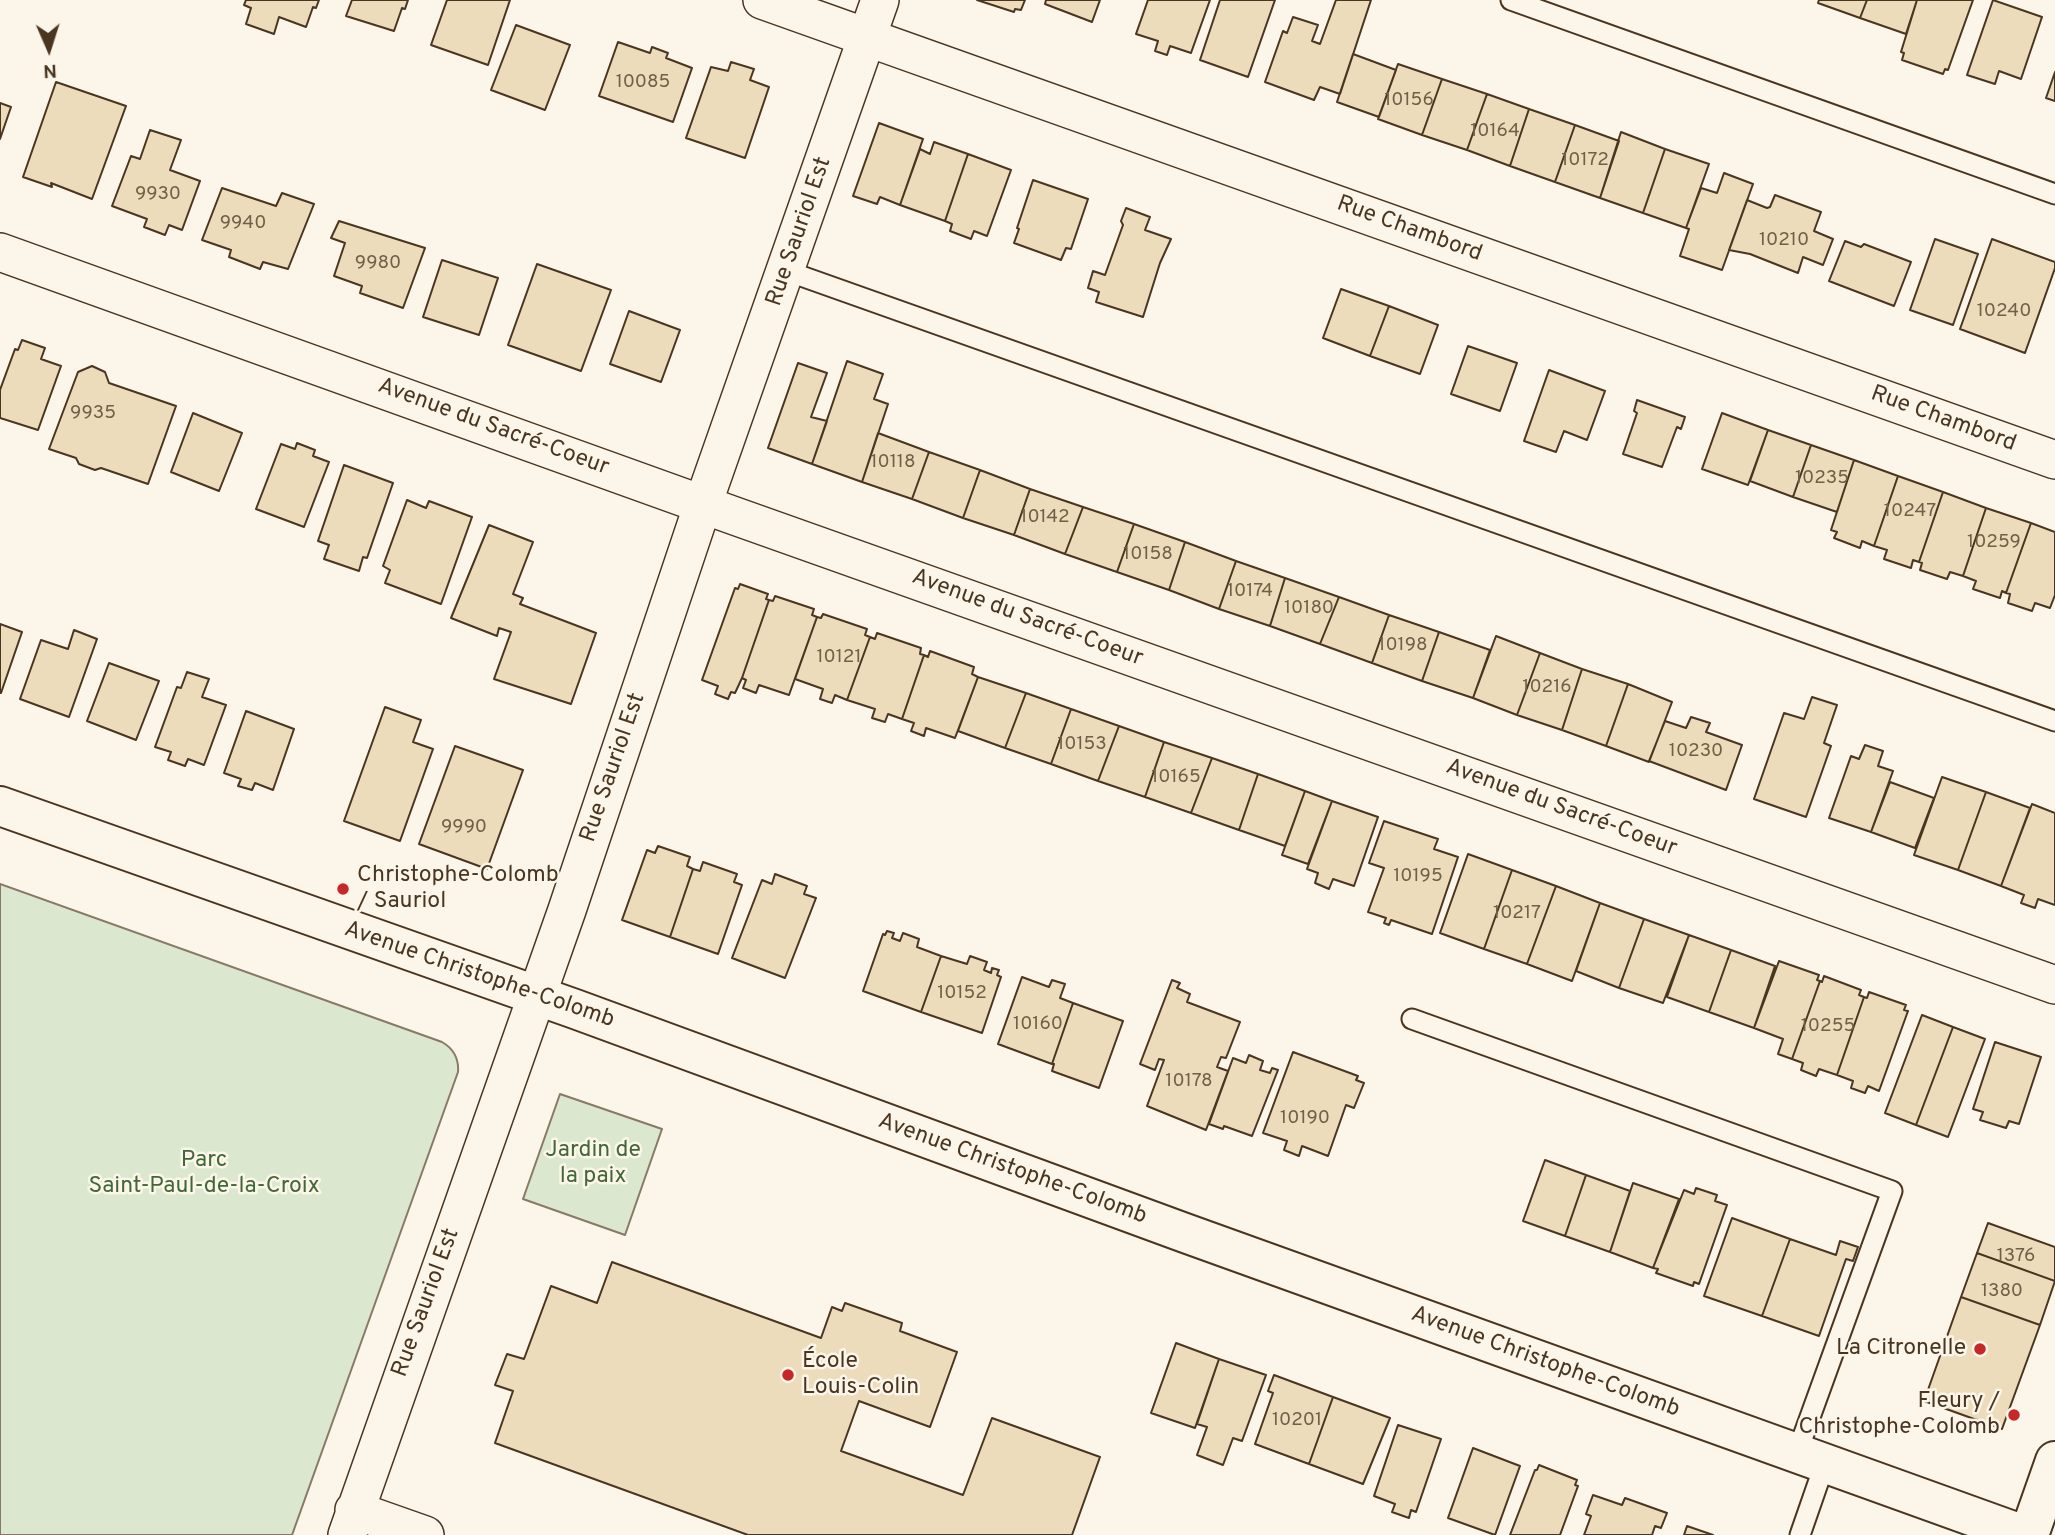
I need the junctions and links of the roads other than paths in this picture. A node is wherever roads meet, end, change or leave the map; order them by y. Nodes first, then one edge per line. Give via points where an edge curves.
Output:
1 (762, 0) edge
2 (880, 0) edge
3 (1511, 0) edge
4 (867, 38) junction
5 (2055, 194) edge
6 (0, 252) edge
7 (787, 271) junction
8 (2055, 460) edge
9 (703, 504) junction
10 (2055, 721) edge
11 (0, 806) edge
12 (2055, 985) edge
13 (536, 996) junction
14 (1412, 1019) dead end
15 (1811, 1458) junction
16 (2055, 1461) edge
17 (350, 1523) edge
18 (425, 1535) edge
19 (1800, 1535) edge
20 (2026, 1535) edge

1 - 4 street, Rue Chambord
2 - 4 street, Rue Sauriol Est
3 - 5 lane
4 - 7 street, Rue Sauriol Est
4 - 8 street, Rue Chambord
6 - 9 street, Avenue du Sacré-Coeur
7 - 9 street, Rue Sauriol Est
7 - 10 lane
9 - 12 street, Avenue du Sacré-Coeur
9 - 13 street, Rue Sauriol Est
11 - 13 main road, Avenue Christophe-Colomb
13 - 15 main road, Avenue Christophe-Colomb
13 - 17 street, Rue Sauriol Est
14 - 15 lane via 1892,1191
15 - 19 lane
15 - 20 main road, Avenue Christophe-Colomb
16 - 20 main road
17 - 18 street

